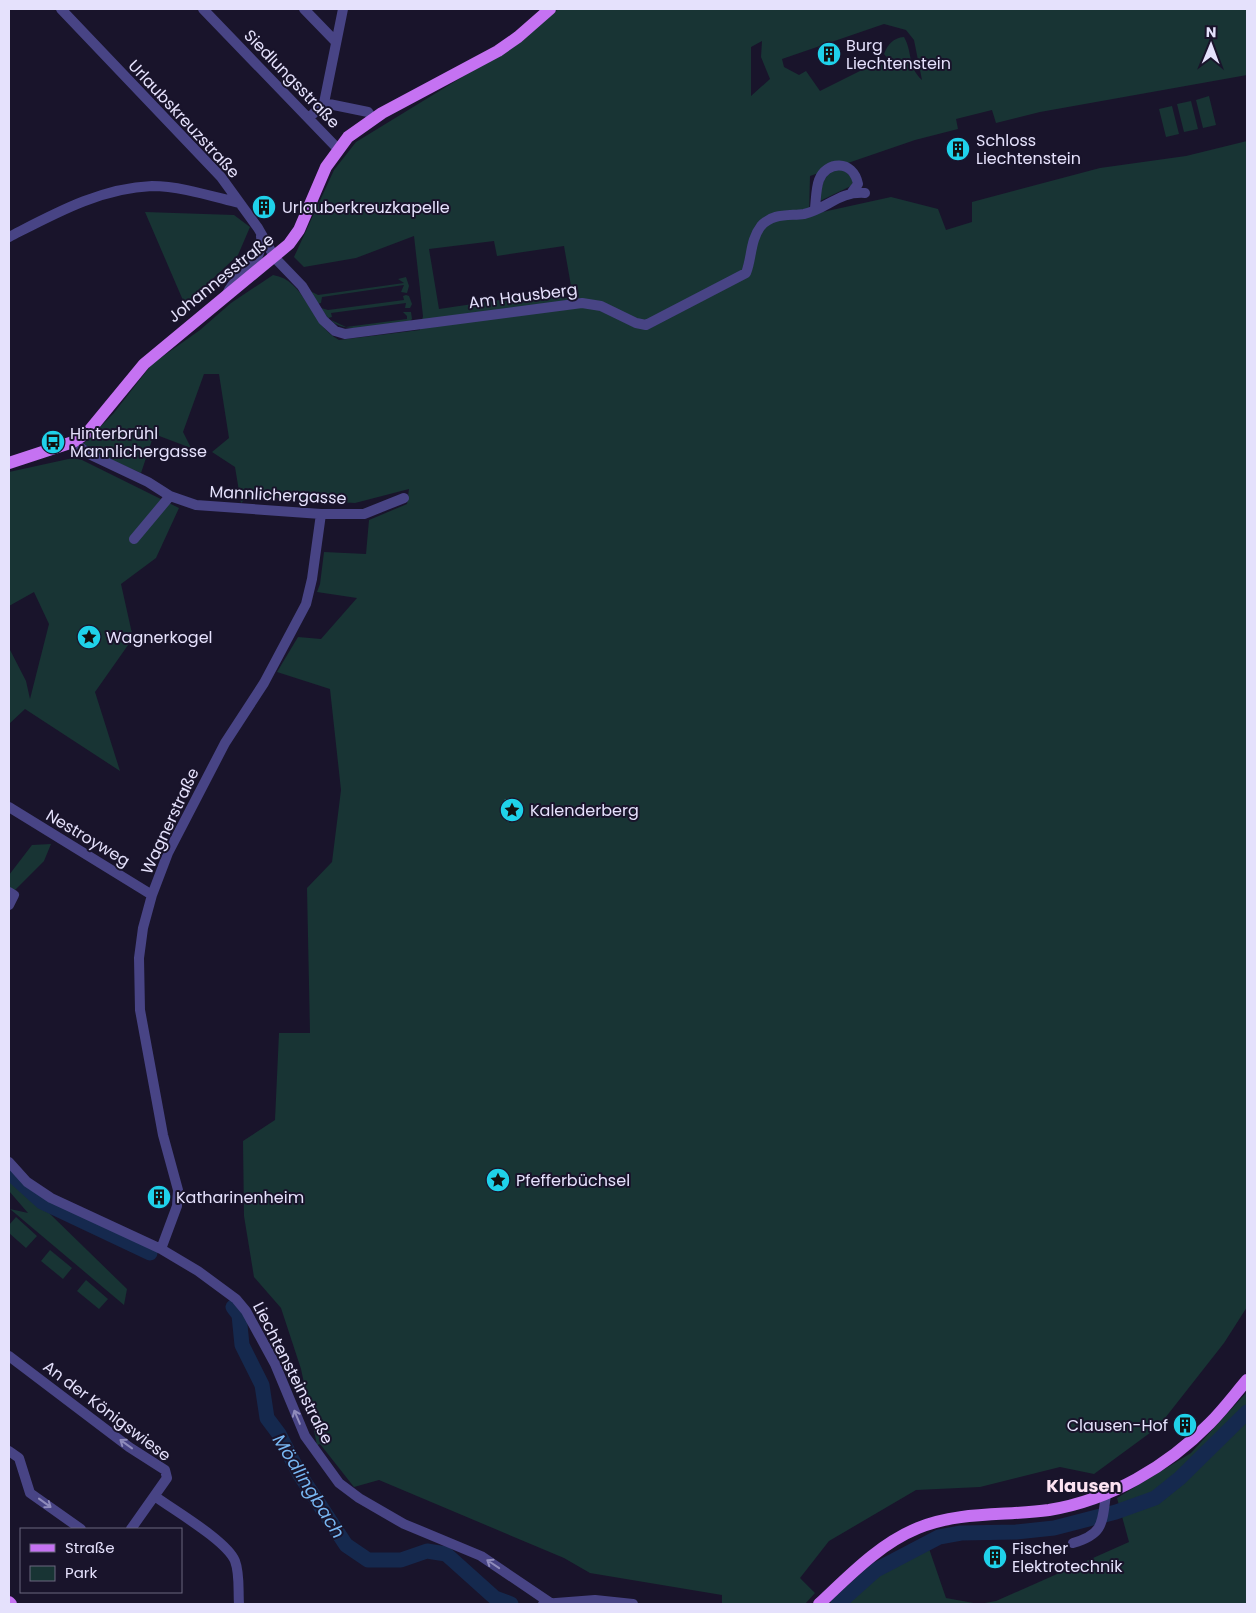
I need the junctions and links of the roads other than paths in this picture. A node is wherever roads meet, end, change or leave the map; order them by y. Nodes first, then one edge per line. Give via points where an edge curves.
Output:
1 (61, 9) edge
2 (202, 9) edge
3 (304, 9) edge
4 (344, 9) edge
5 (550, 9) edge
6 (336, 42) junction
7 (324, 103) junction
8 (309, 118) junction
9 (373, 120) junction
10 (338, 149) junction
11 (852, 192) junction
12 (865, 193) dead end
13 (239, 203) junction
14 (815, 208) junction
15 (258, 228) junction
16 (9, 238) edge
17 (275, 258) junction
18 (227, 294) junction
19 (73, 442) junction
20 (9, 463) edge
21 (170, 496) junction
22 (404, 498) dead end
23 (321, 514) junction
24 (134, 539) dead end
25 (9, 807) edge
26 (9, 892) edge
27 (152, 895) junction
28 (9, 905) edge
29 (9, 1162) edge
30 (161, 1249) junction
31 (9, 1356) edge
32 (1247, 1380) edge
33 (9, 1451) edge
34 (1106, 1494) junction
35 (156, 1497) junction
36 (80, 1528) edge
37 (132, 1528) edge
38 (1073, 1542) dead end
39 (546, 1603) edge
40 (240, 1604) edge
41 (633, 1604) edge
42 (819, 1604) edge

1 - 13 street, Urlaubskreuzstraße via 221,178
2 - 8 street, Siedlungsstraße
3 - 6 street
4 - 6 street
5 - 9 main road, Johannesstraße via 498,51
6 - 7 street
7 - 8 street
7 - 9 street via 368,112
8 - 10 street, Siedlungsstraße
9 - 10 main road, Johannesstraße via 348,137
10 - 17 main road, Johannesstraße via 326,167 299,230
11 - 12 street, Am Hausberg
11 - 14 street, Am Hausberg
11 - 14 street via 858,184 856,174 847,166 839,165 824,173 819,180
13 - 15 street, Urlaubskreuzstraße
13 - 16 street via 153,186 118,190 88,198
14 - 17 street, Am Hausberg via 806,213 779,215 762,225 753,238 746,274 646,325 601,306 582,303 345,334 335,331 323,320 302,286
15 - 17 street, Urlaubskreuzstraße
15 - 18 street via 261,238 259,256 232,282
17 - 18 main road, Johannesstraße
18 - 19 main road, Johannesstraße via 144,364 99,421
19 - 20 main road, Johannesstraße
19 - 21 street, Mannlichergasse via 91,455
21 - 23 street, Mannlichergasse via 217,508
21 - 24 street
22 - 23 street, Mannlichergasse via 364,514
23 - 27 street, Wagnerstraße via 306,604 264,683 225,743 168,853
25 - 27 street, Nestroyweg
26 - 28 street via 14,894
27 - 30 street, Wagnerstraße via 139,958 140,1010 163,1135 178,1190 176,1206
29 - 30 street, Liechtensteinstraße via 27,1182 51,1198
39 -> 30 street, Liechtensteinstraße via 482,1556 404,1524 340,1483 305,1436 275,1364 246,1311 226,1291
35 -> 31 street, An der Königswiese via 167,1478 165,1470 129,1447
32 - 34 main road via 1210,1423 1171,1458
33 -> 36 street via 19,1458 30,1492
34 - 38 street via 1097,1531 1089,1538
34 - 42 main road via 1050,1510 957,1518 918,1528 882,1548
35 - 37 street, An der Königswiese
35 - 40 street via 215,1538 232,1556
39 - 41 street via 595,1600

